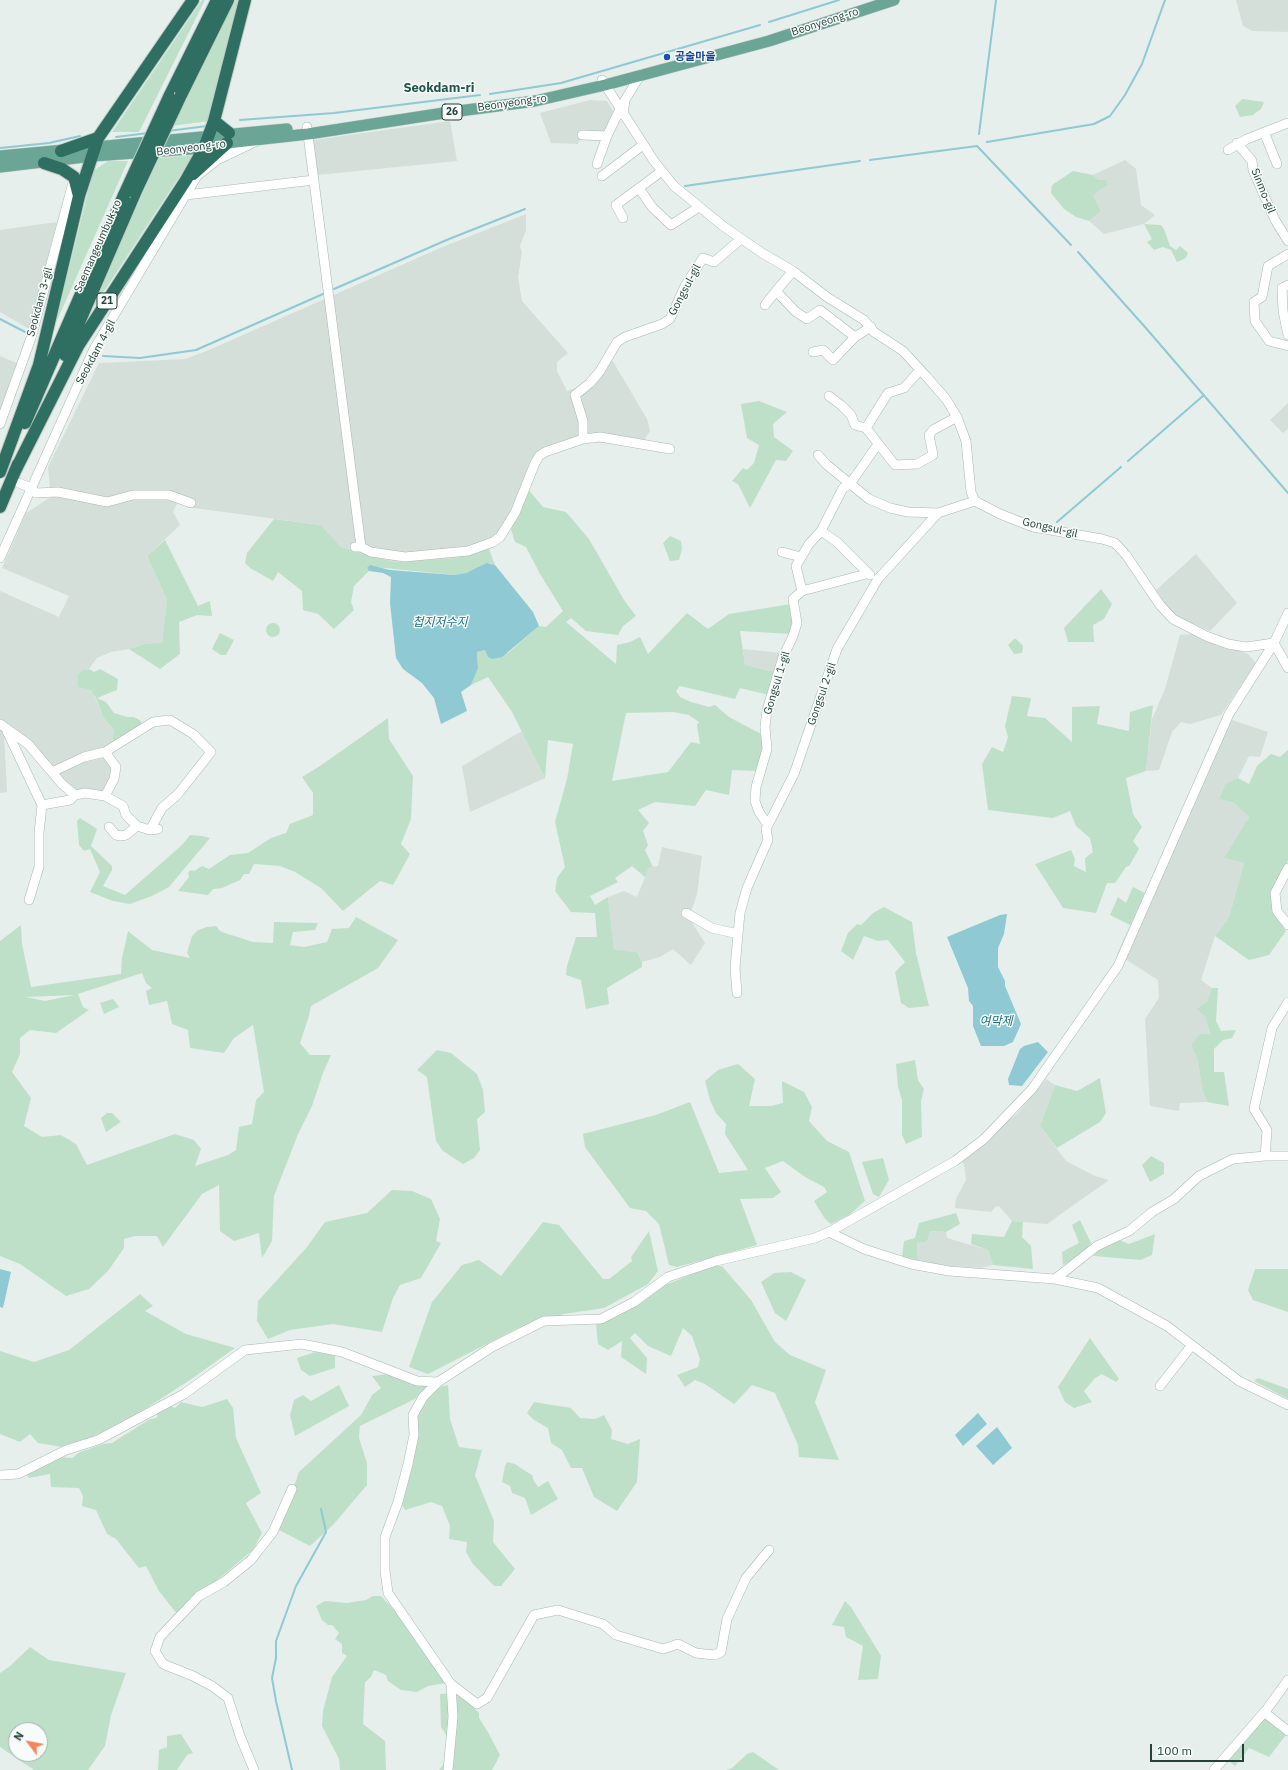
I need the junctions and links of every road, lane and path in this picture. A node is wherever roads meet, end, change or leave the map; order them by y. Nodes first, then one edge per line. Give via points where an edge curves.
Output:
1 (193, 0) edge
2 (217, 0) edge
3 (228, 0) edge
4 (245, 0) edge
5 (870, 0) edge
6 (894, 0) edge
7 (641, 74) junction
8 (603, 83) junction
9 (175, 96) junction
10 (622, 112) junction
11 (214, 121) junction
12 (1288, 123) edge
13 (308, 130) junction
14 (1264, 132) junction
15 (582, 135) dead end
16 (607, 136) junction
17 (209, 137) junction
18 (228, 138) junction
19 (259, 139) junction
20 (1237, 143) junction
21 (643, 145) junction
22 (96, 147) junction
23 (204, 148) junction
24 (1228, 150) dead end
25 (61, 151) joint
26 (0, 156) edge
27 (44, 163) junction
28 (597, 164) dead end
29 (1277, 164) dead end
30 (0, 167) edge
31 (662, 171) junction
32 (602, 176) dead end
33 (74, 177) junction
34 (186, 180) junction
35 (314, 180) junction
36 (639, 188) junction
37 (130, 194) junction
38 (186, 194) junction
39 (79, 196) junction
40 (699, 207) junction
41 (623, 218) dead end
42 (741, 239) junction
43 (1288, 242) edge
44 (1288, 254) edge
45 (792, 271) junction
46 (1288, 285) edge
47 (776, 291) junction
48 (765, 305) dead end
49 (871, 327) junction
50 (1288, 335) edge
51 (855, 337) junction
52 (1288, 346) edge
53 (813, 352) dead end
54 (920, 370) junction
55 (829, 396) dead end
56 (957, 417) junction
57 (0, 424) edge
58 (866, 428) junction
59 (583, 438) junction
60 (878, 444) junction
61 (670, 449) dead end
62 (818, 455) dead end
63 (15, 471) junction
64 (0, 472) edge
65 (0, 482) edge
66 (19, 483) dead end
67 (850, 484) junction
68 (31, 488) junction
69 (975, 501) junction
70 (190, 503) dead end
71 (0, 507) edge
72 (938, 513) junction
73 (821, 531) junction
74 (782, 552) dead end
75 (801, 557) junction
76 (0, 558) edge
77 (866, 574) junction
78 (878, 579) junction
79 (802, 591) junction
80 (1288, 614) edge
81 (1274, 642) junction
82 (1288, 668) edge
83 (3, 727) edge
84 (105, 752) junction
85 (52, 772) junction
86 (75, 795) junction
87 (105, 796) junction
88 (42, 805) junction
89 (768, 825) junction
90 (137, 826) junction
91 (109, 827) dead end
92 (1288, 868) edge
93 (29, 900) dead end
94 (686, 913) dead end
95 (1288, 925) edge
96 (738, 934) junction
97 (737, 993) dead end
98 (1288, 1002) edge
99 (1265, 1156) junction
100 (1288, 1156) edge
101 (829, 1232) junction
102 (1055, 1278) junction
103 (1192, 1345) junction
104 (438, 1382) junction
105 (1160, 1386) dead end
106 (1288, 1405) edge
107 (0, 1475) edge
108 (292, 1489) dead end
109 (769, 1550) dead end
110 (1288, 1680) edge
111 (451, 1684) junction
112 (1264, 1712) junction
113 (1288, 1731) edge
114 (254, 1770) edge
115 (448, 1770) edge
116 (1214, 1770) edge

1 - 22 highway
2 - 9 highway, Saemangeumbuk-ro / 21
3 - 9 highway, Saemangeumbuk-ro / 21
4 - 11 highway, 21
5 - 8 main road, Beonyeong-ro / 26
6 - 7 main road, Beonyeong-ro / 26 via 769,41
7 - 8 main road, Beonyeong-ro / 26
7 - 10 street via 625,100
8 - 10 street
8 - 13 main road, Beonyeong-ro / 26 via 535,101
9 - 37 highway, Saemangeumbuk-ro / 21, bridge
10 - 16 street
10 - 21 street
11 - 17 highway, 21
11 - 18 highway
12 - 14 street
13 - 18 main road, Beonyeong-ro / 26
13 - 19 main road, Beonyeong-ro / 26
13 - 35 street
14 - 20 street
14 - 29 street
15 - 16 street
16 - 28 street
17 - 18 main road, Beonyeong-ro / 26
17 - 22 main road, Beonyeong-ro / 26
17 - 23 highway, 21
18 - 19 main road, Beonyeong-ro / 26
18 - 23 main road, Beonyeong-ro / 26
18 - 34 highway
19 - 38 street, Seokdam 4-gil via 208,166
20 - 24 street
20 - 43 street, Sinmo-gil via 1252,161 1253,170 1275,220
21 - 31 street
21 - 32 street
22 - 23 main road, Beonyeong-ro / 26
22 - 25 highway
22 - 27 main road, Beonyeong-ro / 26
22 - 39 highway
23 - 34 highway, 21
25 - 26 main road
27 - 30 main road, Beonyeong-ro / 26
27 - 33 highway via 62,169
31 - 36 street
31 - 40 street via 674,186
33 - 39 highway
33 - 57 street, Seokdam 3-gil via 31,338
34 - 63 highway, 21 via 78,346
35 - 38 street
35 - 59 street via 358,547 371,552 405,557 468,551 493,542 500,537 515,513 539,456
36 - 40 street via 652,207 671,226
36 - 41 street via 616,205
37 - 63 highway, Saemangeumbuk-ro / 21
37 - 65 highway, Saemangeumbuk-ro / 21
38 - 68 street, Seokdam 4-gil via 94,349
39 - 64 highway via 39,365
40 - 42 street
42 - 45 street
42 - 59 street, Gongsul-gil via 714,262 703,258 685,286 670,319 617,342 600,371 575,395 583,421
44 - 52 street via 1268,266 1262,297 1254,302 1255,321 1269,341
45 - 47 street
45 - 49 street
46 - 50 street via 1282,288
47 - 48 street
47 - 51 street via 796,312 807,319 820,310
49 - 51 street
49 - 54 street via 874,332 903,351
51 - 53 street via 834,360 823,350
54 - 56 street via 946,399
54 - 58 street via 904,388 888,392
55 - 58 street via 851,415 855,425
56 - 60 street via 933,430 929,435 933,455 917,464 895,465
56 - 69 street via 966,441 970,492
58 - 60 street
59 - 61 street via 600,437
60 - 67 street
62 - 67 street
63 - 71 highway, Saemangeumbuk-ro / 21
66 - 68 street
67 - 72 street via 860,493 890,508 908,512
67 - 73 street via 843,488
68 - 70 street via 36,493 58,492 107,502 133,495 169,494
68 - 76 street, Seokdam 4-gil
69 - 72 street, Gongsul 2-gil
69 - 81 street, Gongsul-gil via 1033,527 1114,543 1126,555 1160,605 1173,619 1206,636 1246,647
72 - 78 street, Gongsul 2-gil
73 - 75 street
73 - 77 street via 837,542
74 - 75 street
75 - 79 street via 796,566
77 - 78 street
77 - 79 street
78 - 89 street, Gongsul 2-gil via 837,649 794,774
79 - 89 street, Gongsul 1-gil via 793,600 797,624 766,710 767,749 756,787 755,801
80 - 81 street
81 - 82 street
81 - 101 street via 1229,714 1118,966 1032,1089 984,1139 955,1161
83 - 85 street via 28,744
83 - 88 street
84 - 85 street via 84,757
84 - 87 street via 116,767 114,779
84 - 90 street via 153,722 170,720 194,734 211,752 178,794 162,808 154,830
85 - 86 street
86 - 87 street via 85,793
86 - 88 street via 70,800
87 - 90 street via 123,806 126,815
88 - 93 street via 39,867
89 - 96 street, Gongsul 2-gil via 768,840 747,888 740,913
90 - 91 street via 121,836 116,835
92 - 95 street via 1275,893 1277,911
94 - 96 street via 712,928
96 - 97 street, Gongsul 2-gil
98 - 99 street via 1272,1028 1254,1109 1267,1130
99 - 100 street
99 - 102 street via 1233,1159 1199,1176 1174,1199 1152,1212 1129,1231 1097,1246
101 - 102 street via 864,1249 911,1264 949,1271
101 - 104 street via 815,1238 716,1261 668,1277 634,1302 601,1318 544,1322 492,1348
102 - 103 street via 1098,1288 1167,1326
103 - 105 street
103 - 106 street via 1239,1381
104 - 107 street via 417,1381 342,1352 302,1344 244,1350 184,1394 98,1440 66,1450 18,1474
104 - 111 street via 423,1397 413,1415 414,1435 408,1464 385,1537 385,1571 388,1593
108 - 114 street via 273,1532 251,1560 224,1582 199,1596 160,1637 155,1651 163,1664 194,1676 228,1698
109 - 111 street via 746,1578 727,1619 721,1652 714,1655 696,1653 678,1644 663,1648 616,1635 604,1624 558,1610 534,1615 487,1698 477,1704
110 - 112 street
111 - 115 street via 453,1717
112 - 113 street
112 - 116 street

